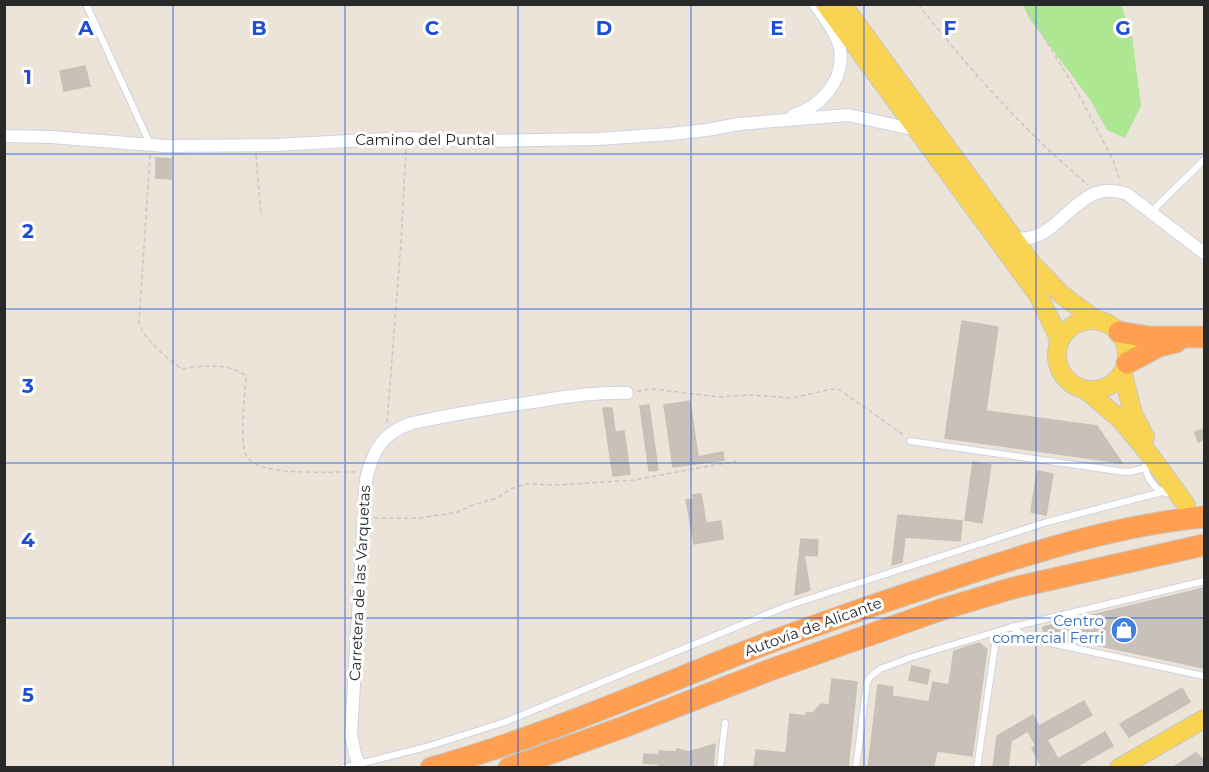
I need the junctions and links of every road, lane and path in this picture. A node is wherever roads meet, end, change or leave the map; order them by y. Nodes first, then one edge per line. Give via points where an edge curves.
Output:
1 (86, 4) edge
2 (815, 4) edge
3 (825, 4) edge
4 (842, 4) edge
5 (918, 4) edge
6 (1024, 4) edge
7 (774, 120) junction
8 (917, 130) junction
9 (4, 136) edge
10 (405, 138) junction
11 (254, 145) junction
12 (151, 146) junction
13 (1204, 160) edge
14 (1097, 192) junction
15 (1121, 192) junction
16 (1151, 212) junction
17 (261, 214) dead end
18 (1044, 232) junction
19 (1012, 237) junction
20 (1204, 253) edge
21 (1033, 266) junction
22 (1096, 320) junction
23 (1119, 332) junction
24 (1204, 337) edge
25 (1060, 340) junction
26 (1125, 369) junction
27 (1087, 391) junction
28 (627, 393) joint
29 (386, 436) junction
30 (910, 441) joint
31 (1145, 459) junction
32 (736, 461) dead end
33 (367, 473) junction
34 (1149, 482) junction
35 (1142, 496) junction
36 (1187, 506) edge
37 (363, 519) junction
38 (1204, 545) edge
39 (1204, 581) edge
40 (1012, 627) junction
41 (997, 632) junction
42 (1204, 676) edge
43 (1204, 721) edge
44 (725, 723) dead end
45 (621, 728) junction
46 (360, 764) junction
47 (343, 768) edge
48 (431, 768) edge
49 (509, 768) edge
50 (546, 768) edge
51 (720, 768) edge
52 (856, 768) edge
53 (977, 768) edge
54 (1119, 768) edge
55 (1142, 768) edge

1 - 12 lane
2 - 7 street, Camino del Puntal via 840,48 839,70 820,100 808,109
3 - 8 main road
4 - 19 main road
5 - 14 path via 999,101 1043,146
6 - 15 path via 1109,151 1119,174
7 - 8 street, Camino del Puntal via 848,115
7 - 10 street, Camino del Puntal via 597,139
8 - 25 main road via 1038,295
9 - 12 street, Camino del Puntal
10 - 11 street, Camino del Puntal
10 - 29 path via 402,243
11 - 12 street, Camino del Puntal
11 - 17 path
12 - 33 path via 140,329 182,369 235,369 246,376 243,444 248,459 256,466
13 - 16 lane
14 - 15 street
14 - 18 street via 1087,195
15 - 16 street
16 - 20 street
18 - 19 street via 1025,240
18 - 21 street via 1035,250
19 - 21 main road
21 - 22 main road via 1062,295
22 - 23 main road
22 - 25 main road via 1075,324
23 - 24 highway via 1149,337
23 - 26 main road via 1128,352
24 - 26 highway via 1159,346
25 - 27 main road via 1057,361 1061,372 1067,381
26 - 27 main road via 1107,388
26 - 36 main road via 1133,414
27 - 31 main road via 1121,420
28 - 29 street via 494,407 412,423
28 - 30 path via 653,389 719,397 792,398 840,390
29 - 33 street, Carretera de las Varquetas
30 - 31 lane via 1129,472
31 - 34 lane
31 - 36 main road
32 - 37 path via 633,480 525,484 458,512 420,518
33 - 37 street, Carretera de las Varquetas
34 - 35 lane
34 - 36 lane
35 - 36 lane
35 - 46 lane via 1047,522 787,606 505,722
36 - 48 highway, Autovía de Alicante via 861,609 553,728
37 - 46 street, Carretera de las Varquetas via 351,735
38 - 45 highway, Autovía de Alicante via 1013,588 943,609
39 - 40 lane
40 - 41 lane
40 - 42 lane via 1027,638
41 - 52 lane via 912,657 874,673 867,682
41 - 53 lane
43 - 54 main road
43 - 55 main road
44 - 51 lane
45 - 49 highway, Autovía de Alicante
45 - 50 highway via 598,746
46 - 47 lane

